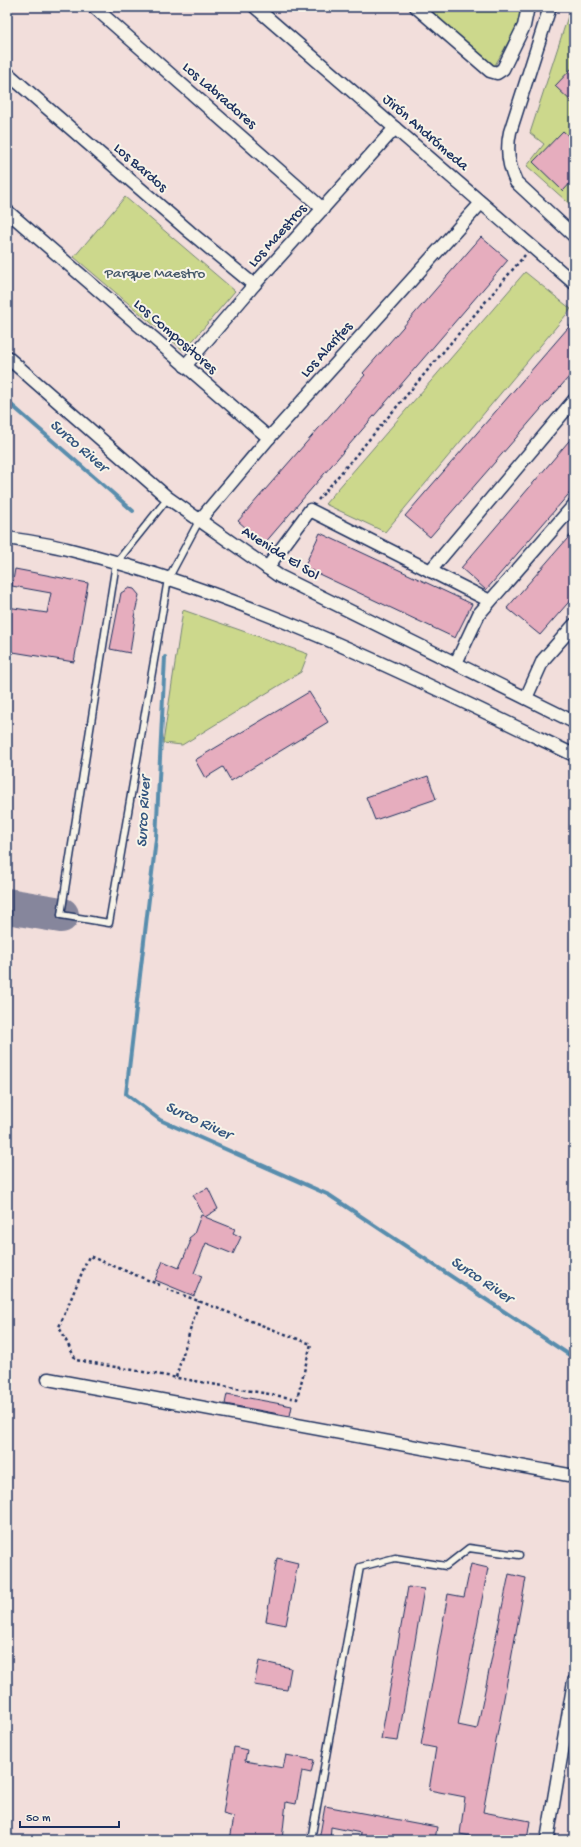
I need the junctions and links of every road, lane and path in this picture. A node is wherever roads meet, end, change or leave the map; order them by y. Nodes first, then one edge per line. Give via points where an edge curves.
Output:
1 (94, 7) edge
2 (255, 7) edge
3 (416, 7) edge
4 (528, 7) edge
5 (550, 7) edge
6 (7, 72) edge
7 (396, 128) junction
8 (481, 203) junction
9 (323, 209) junction
10 (7, 211) edge
11 (574, 236) edge
12 (532, 247) junction
13 (574, 283) edge
14 (254, 285) junction
15 (7, 357) edge
16 (185, 366) junction
17 (574, 400) edge
18 (269, 438) junction
19 (168, 498) junction
20 (574, 505) edge
21 (310, 510) junction
22 (199, 520) junction
23 (7, 538) edge
24 (116, 563) junction
25 (267, 568) junction
26 (430, 571) junction
27 (168, 579) junction
28 (490, 602) junction
29 (574, 625) edge
30 (456, 663) junction
31 (526, 698) junction
32 (574, 722) edge
33 (574, 755) edge
34 (160, 1285) dead end
35 (167, 1289) dead end
36 (199, 1300) junction
37 (176, 1378) junction
38 (48, 1379) dead end
39 (574, 1476) edge
40 (519, 1555) dead end
41 (574, 1681) edge
42 (570, 1723) edge
43 (310, 1840) edge
44 (547, 1840) edge

1 - 9 street, Los Labradores
2 - 7 street, Jirón Andrómeda
3 - 4 street via 490,71 497,73 503,69 524,26
5 - 11 street via 510,132 508,152 516,182
6 - 14 street, Los Bardos
7 - 8 street, Jirón Andrómeda
7 - 9 street, Los Maestros
8 - 12 street, Jirón Andrómeda
8 - 18 street, Los Alarifes
9 - 14 street, Los Maestros
10 - 16 street, Los Compositores
12 - 13 street, Jirón Andrómeda
12 - 21 path
14 - 16 street, Los Maestros
15 - 19 street, Avenida El Sol
16 - 18 street, Los Compositores
17 - 26 street
18 - 22 street, Los Alarifes
19 - 22 street, Avenida El Sol
19 - 24 lane
20 - 28 street
21 - 25 street
21 - 26 street
22 - 25 street, Avenida El Sol
22 - 27 lane
23 - 24 street via 67,549
24 - 27 street
24 - 27 lane via 62,915 109,923
25 - 30 street, Avenida El Sol via 302,588
26 - 28 street
27 - 33 street via 278,618 403,673
28 - 30 street via 479,614
29 - 31 street via 543,660
30 - 31 street, Avenida El Sol
31 - 32 street, Avenida El Sol
34 - 37 path via 89,1256 59,1327 76,1360
35 - 36 path
36 - 37 path
36 - 37 path via 311,1344 297,1399
38 - 39 street
40 - 43 lane via 469,1548 446,1566 395,1558 360,1567
41 - 42 street
42 - 44 street

